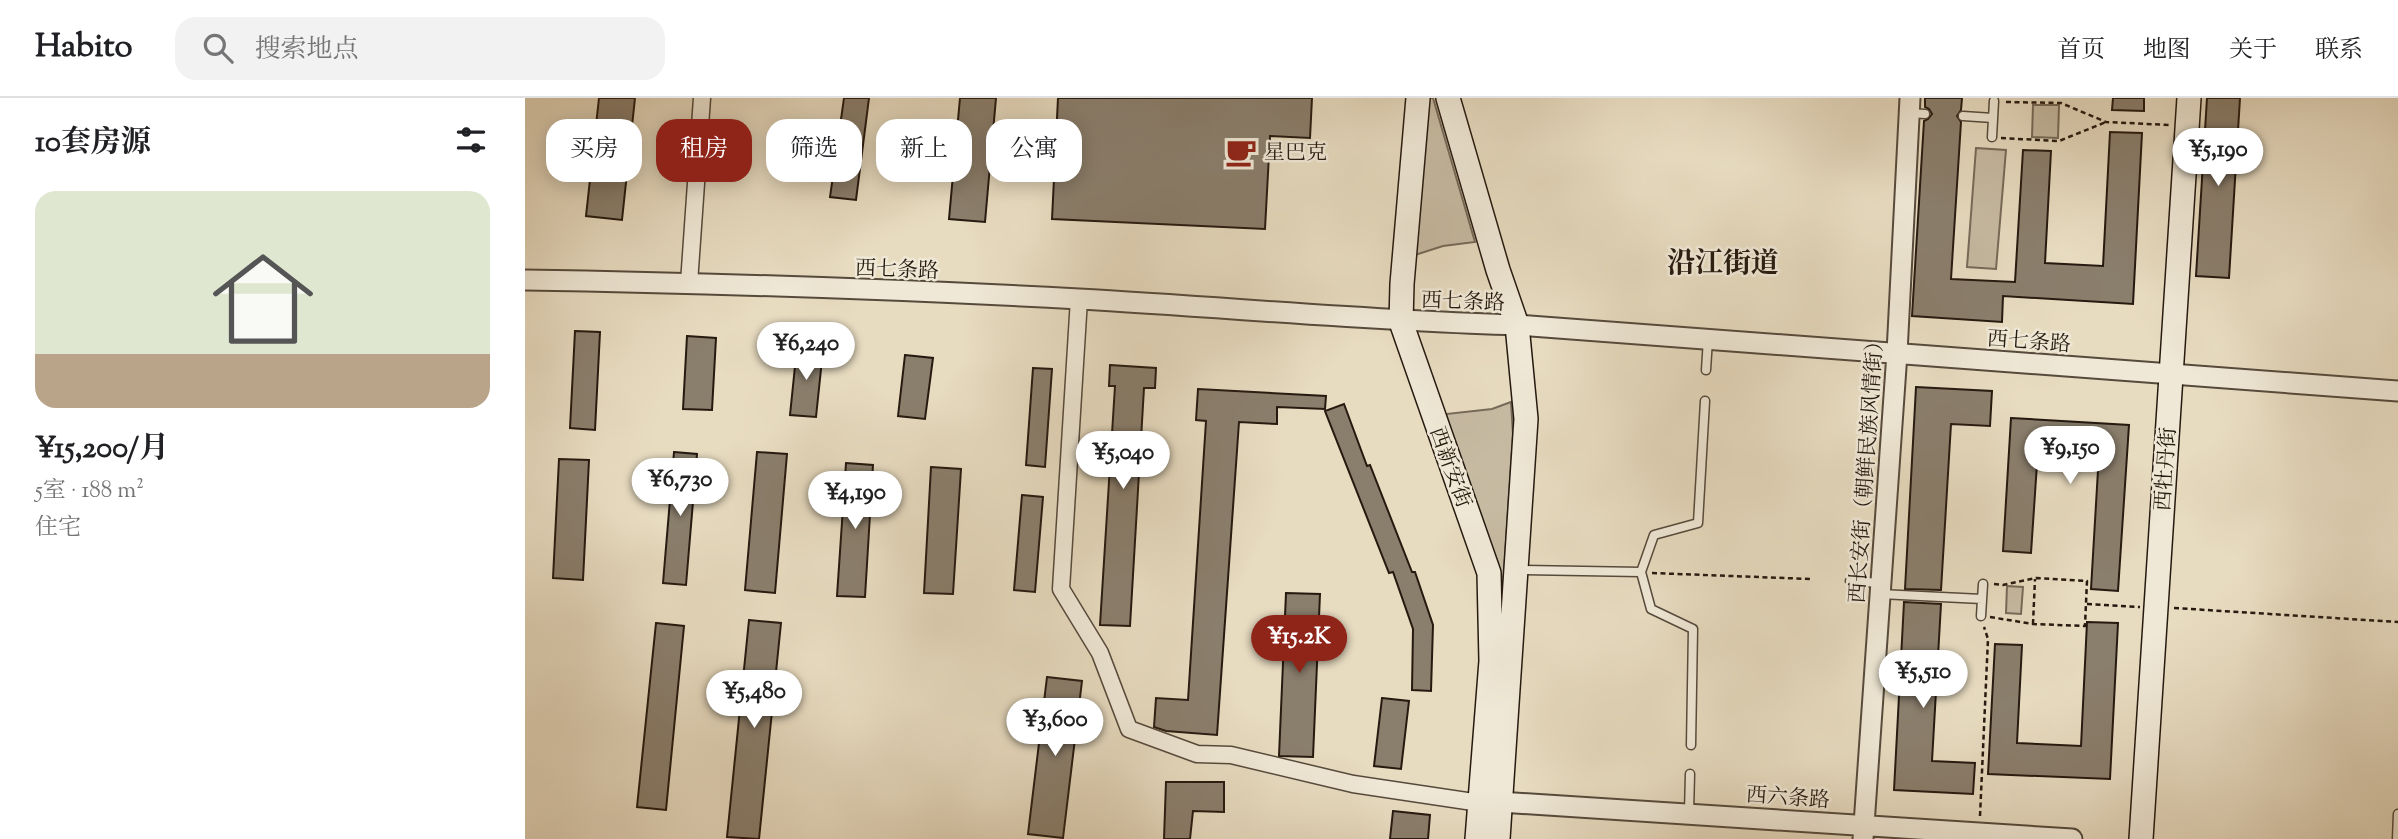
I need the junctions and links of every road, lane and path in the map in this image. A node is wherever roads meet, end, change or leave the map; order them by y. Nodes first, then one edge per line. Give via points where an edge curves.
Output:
1 (702, 98) edge
2 (1418, 98) edge
3 (1448, 98) edge
4 (2189, 98) edge
5 (1994, 101) joint
6 (1915, 108) edge
7 (1963, 116) dead end
8 (1993, 118) junction
9 (2106, 122) junction
10 (2188, 126) junction
11 (1992, 137) joint
12 (525, 280) edge
13 (689, 283) junction
14 (1079, 299) junction
15 (1401, 322) junction
16 (1517, 325) junction
17 (1708, 339) junction
18 (1897, 353) junction
19 (1706, 370) dead end
20 (2172, 374) junction
21 (2398, 391) edge
22 (1705, 401) dead end
23 (1516, 570) junction
24 (1641, 572) junction
25 (2036, 578) junction
26 (1810, 579) dead end
27 (1850, 581) dead end
28 (1983, 584) dead end
29 (2003, 585) dead end
30 (1880, 589) junction
31 (1982, 599) junction
32 (2085, 604) junction
33 (2156, 607) junction
34 (1981, 616) joint
35 (2002, 617) dead end
36 (2398, 622) edge
37 (2032, 624) junction
38 (1691, 745) dead end
39 (1690, 774) dead end
40 (1490, 802) junction
41 (1689, 812) junction
42 (2398, 814) edge
43 (1864, 832) edge
44 (1991, 835) edge
45 (1478, 839) edge
46 (1498, 839) edge
47 (2072, 839) edge
48 (2141, 839) edge
49 (2397, 839) edge

1 - 13 street
2 - 15 main road, 西新安街
3 - 16 main road, 西新安街
4 - 10 main road, 西牡丹街
5 - 8 lane
5 - 9 path via 2061,103
6 - 18 street, 西长安街（朝鲜民族风情街）
7 - 8 lane
8 - 11 lane
9 - 10 path
9 - 11 path via 2059,141
10 - 20 main road, 西牡丹街
12 - 13 street, 西七条路
13 - 14 street, 西七条路
14 - 15 street, 西七条路
14 - 40 street via 1061,589 1100,653 1129,729 1197,754 1231,755 1353,784
15 - 16 street, 西七条路
15 - 40 main road, 西新安街 via 1489,573
16 - 17 street, 西七条路
16 - 23 main road, 西新安街 via 1526,419
17 - 18 street, 西七条路
17 - 19 lane
18 - 20 street, 西七条路
18 - 30 street, 西长安街（朝鲜民族风情街）
20 - 21 street, 西七条路
20 - 33 main road, 西牡丹街
22 - 24 lane via 1698,523 1654,535
23 - 24 lane
23 - 40 main road, 西新安街
24 - 26 path
24 - 38 lane via 1651,609 1693,629
25 - 29 path
25 - 32 path via 2087,581
25 - 37 path
27 - 30 lane
28 - 31 lane
30 - 31 lane
30 - 43 street, 西长安街（朝鲜民族风情街）
31 - 34 lane
32 - 33 path
32 - 37 path via 2085,626
33 - 36 path
33 - 48 main road, 西牡丹街
34 - 44 path via 1987,639
35 - 37 path
39 - 41 lane
40 - 41 street, 西六条路
40 - 45 main road, 西新安街
40 - 46 main road, 西新安街
41 - 43 street, 西六条路
42 - 49 lane
43 - 44 street, 西六条路
44 - 47 street, 西六条路

